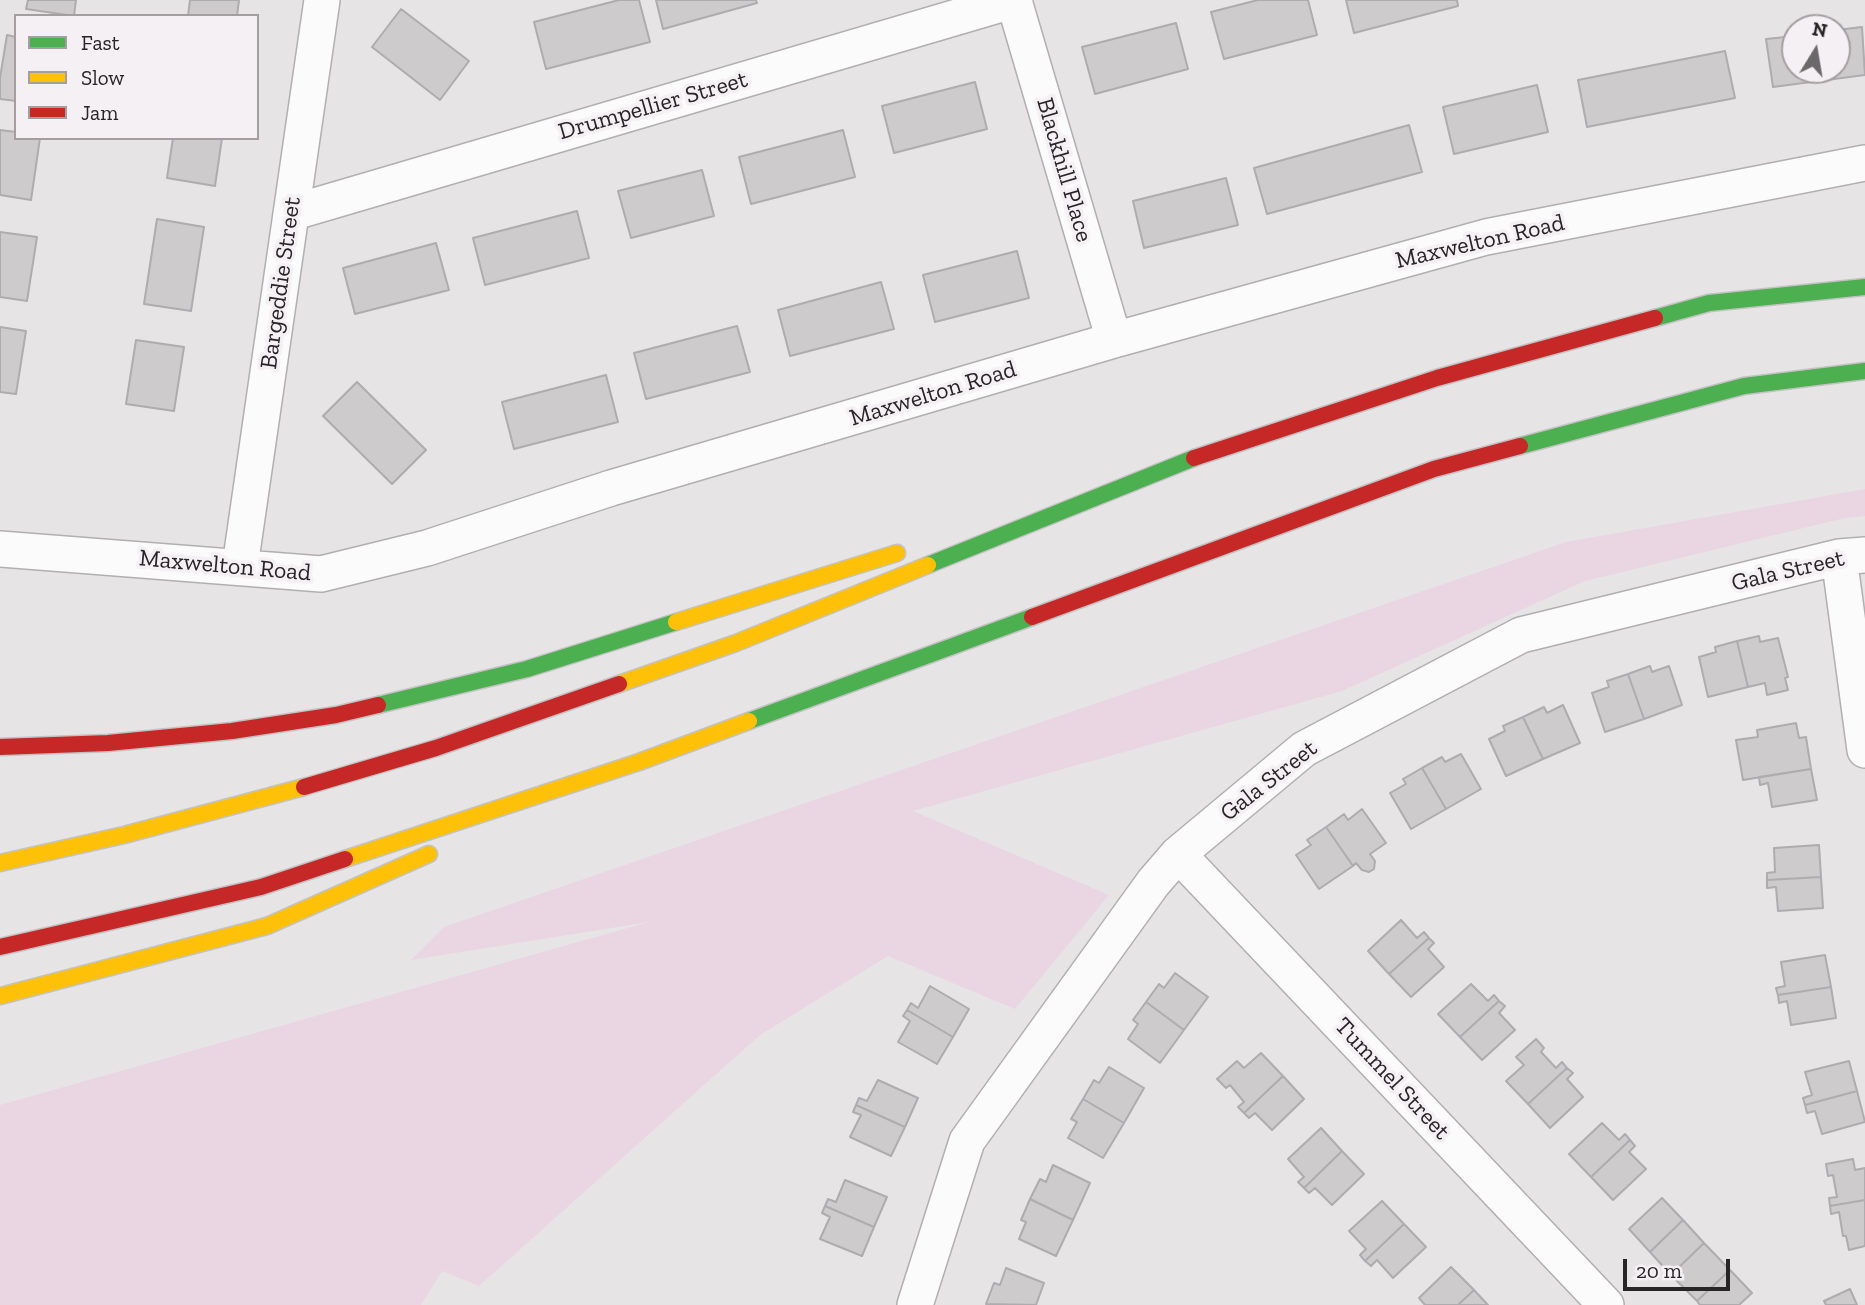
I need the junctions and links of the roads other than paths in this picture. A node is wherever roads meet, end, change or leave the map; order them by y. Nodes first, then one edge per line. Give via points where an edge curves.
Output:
1 (322, 0) edge
2 (1015, 0) edge
3 (1865, 163) edge
4 (291, 213) junction
5 (1826, 274) dead end
6 (1865, 287) edge
7 (1709, 303) junction
8 (1114, 340) junction
9 (1865, 371) edge
10 (1205, 454) junction
11 (981, 526) dead end
12 (915, 548) dead end
13 (0, 549) edge
14 (1852, 556) edge
15 (240, 566) junction
16 (0, 747) edge
17 (1865, 750) edge
18 (639, 762) junction
19 (478, 833) dead end
20 (441, 849) dead end
21 (1178, 854) junction
22 (0, 863) edge
23 (0, 947) edge
24 (0, 996) edge
25 (915, 1305) edge
26 (1606, 1305) edge

1 - 4 street, Bargeddie Street
2 - 4 street, Drumpellier Street
2 - 8 street, Blackhill Place
3 - 8 street, Maxwelton Road via 1486,237
4 - 15 street, Bargeddie Street
5 - 7 highway
6 - 7 highway
7 - 10 highway via 1437,378
8 - 15 street, Maxwelton Road via 611,488 427,548 321,574
9 - 18 highway via 1744,386 1434,469
10 - 11 highway
10 - 22 highway via 736,643 436,748 250,803
12 - 16 highway via 527,669 336,715 108,743
13 - 15 street, Maxwelton Road
14 - 17 street
14 - 21 street, Gala Street via 1521,635 1304,748
18 - 19 highway
18 - 23 highway via 261,887
20 - 24 highway via 267,926
21 - 25 street, Gala Street via 967,1141
21 - 26 street, Tummel Street

